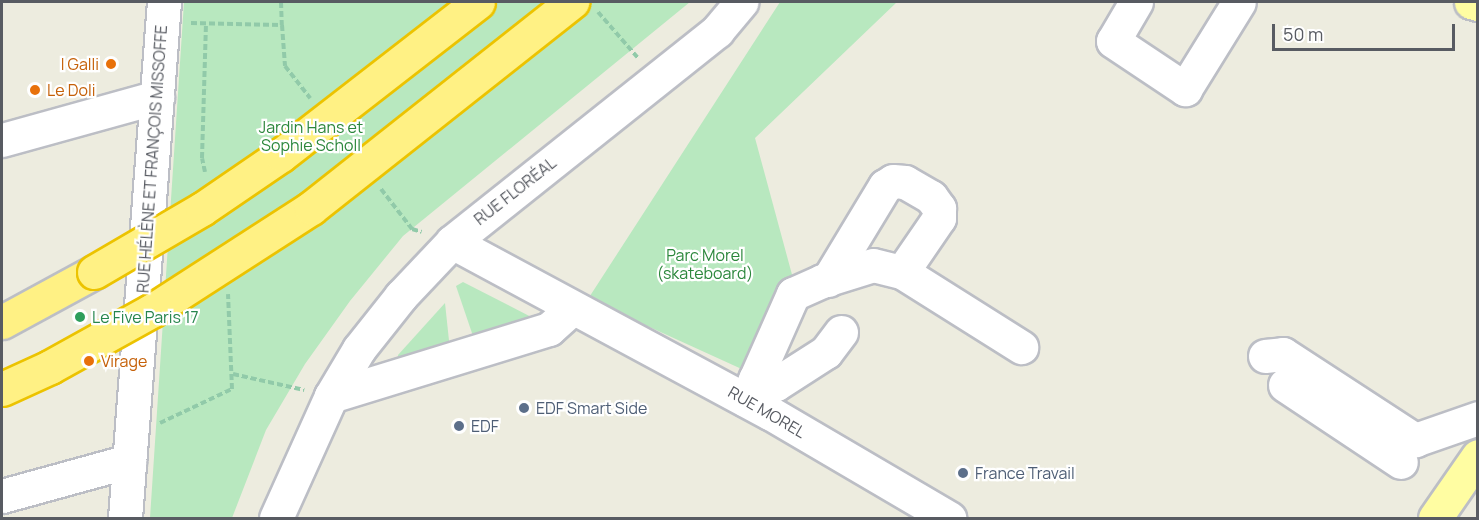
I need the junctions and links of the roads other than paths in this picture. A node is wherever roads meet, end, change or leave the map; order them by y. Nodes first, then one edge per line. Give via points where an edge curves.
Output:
1 (164, 2) edge
2 (478, 2) edge
3 (741, 2) edge
4 (1136, 2) edge
5 (1239, 2) edge
6 (1471, 2) edge
7 (1478, 4) edge
8 (584, 6) edge
9 (157, 97) junction
10 (2, 140) edge
11 (452, 242) junction
12 (94, 272) junction
13 (902, 272) junction
14 (828, 280) junction
15 (2, 296) edge
16 (577, 310) junction
17 (2, 322) edge
18 (841, 332) dead end
19 (1022, 347) dead end
20 (1265, 356) dead end
21 (1285, 386) dead end
22 (2, 389) edge
23 (750, 389) junction
24 (327, 404) junction
25 (1478, 417) edge
26 (1478, 456) edge
27 (129, 461) junction
28 (1401, 462) dead end
29 (2, 496) edge
30 (125, 519) edge
31 (276, 519) edge
32 (950, 519) edge
33 (1435, 519) edge

1 - 9 street, RUE HÉLÈNE ET FRANÇOIS MISSOFFE
2 - 12 highway, bridge via 281,155 202,209
3 - 11 street, RUE FLORÉAL via 717,31
4 - 5 street via 1113,41 1185,89
6 - 7 main road
8 - 22 highway, bridge via 311,208 153,310
9 - 10 street
9 - 27 street, RUE HÉLÈNE ET FRANÇOIS MISSOFFE
11 - 16 street, RUE MOREL
11 - 24 street, RUE FLORÉAL via 401,296 359,349
12 - 15 highway
12 - 17 highway
13 - 14 street via 873,266
13 - 14 street via 939,218 939,208 931,197 904,182 893,181 885,186
13 - 19 street
14 - 23 street via 793,294
16 - 23 street, RUE MOREL
16 - 24 street via 549,328
18 - 23 street via 826,352 776,384
20 - 25 street via 1283,354 1415,440
21 - 28 street
23 - 32 street, RUE MOREL
24 - 31 street, RUE FLORÉAL
26 - 33 main road
27 - 29 street
27 - 30 street, RUE HÉLÈNE ET FRANÇOIS MISSOFFE

